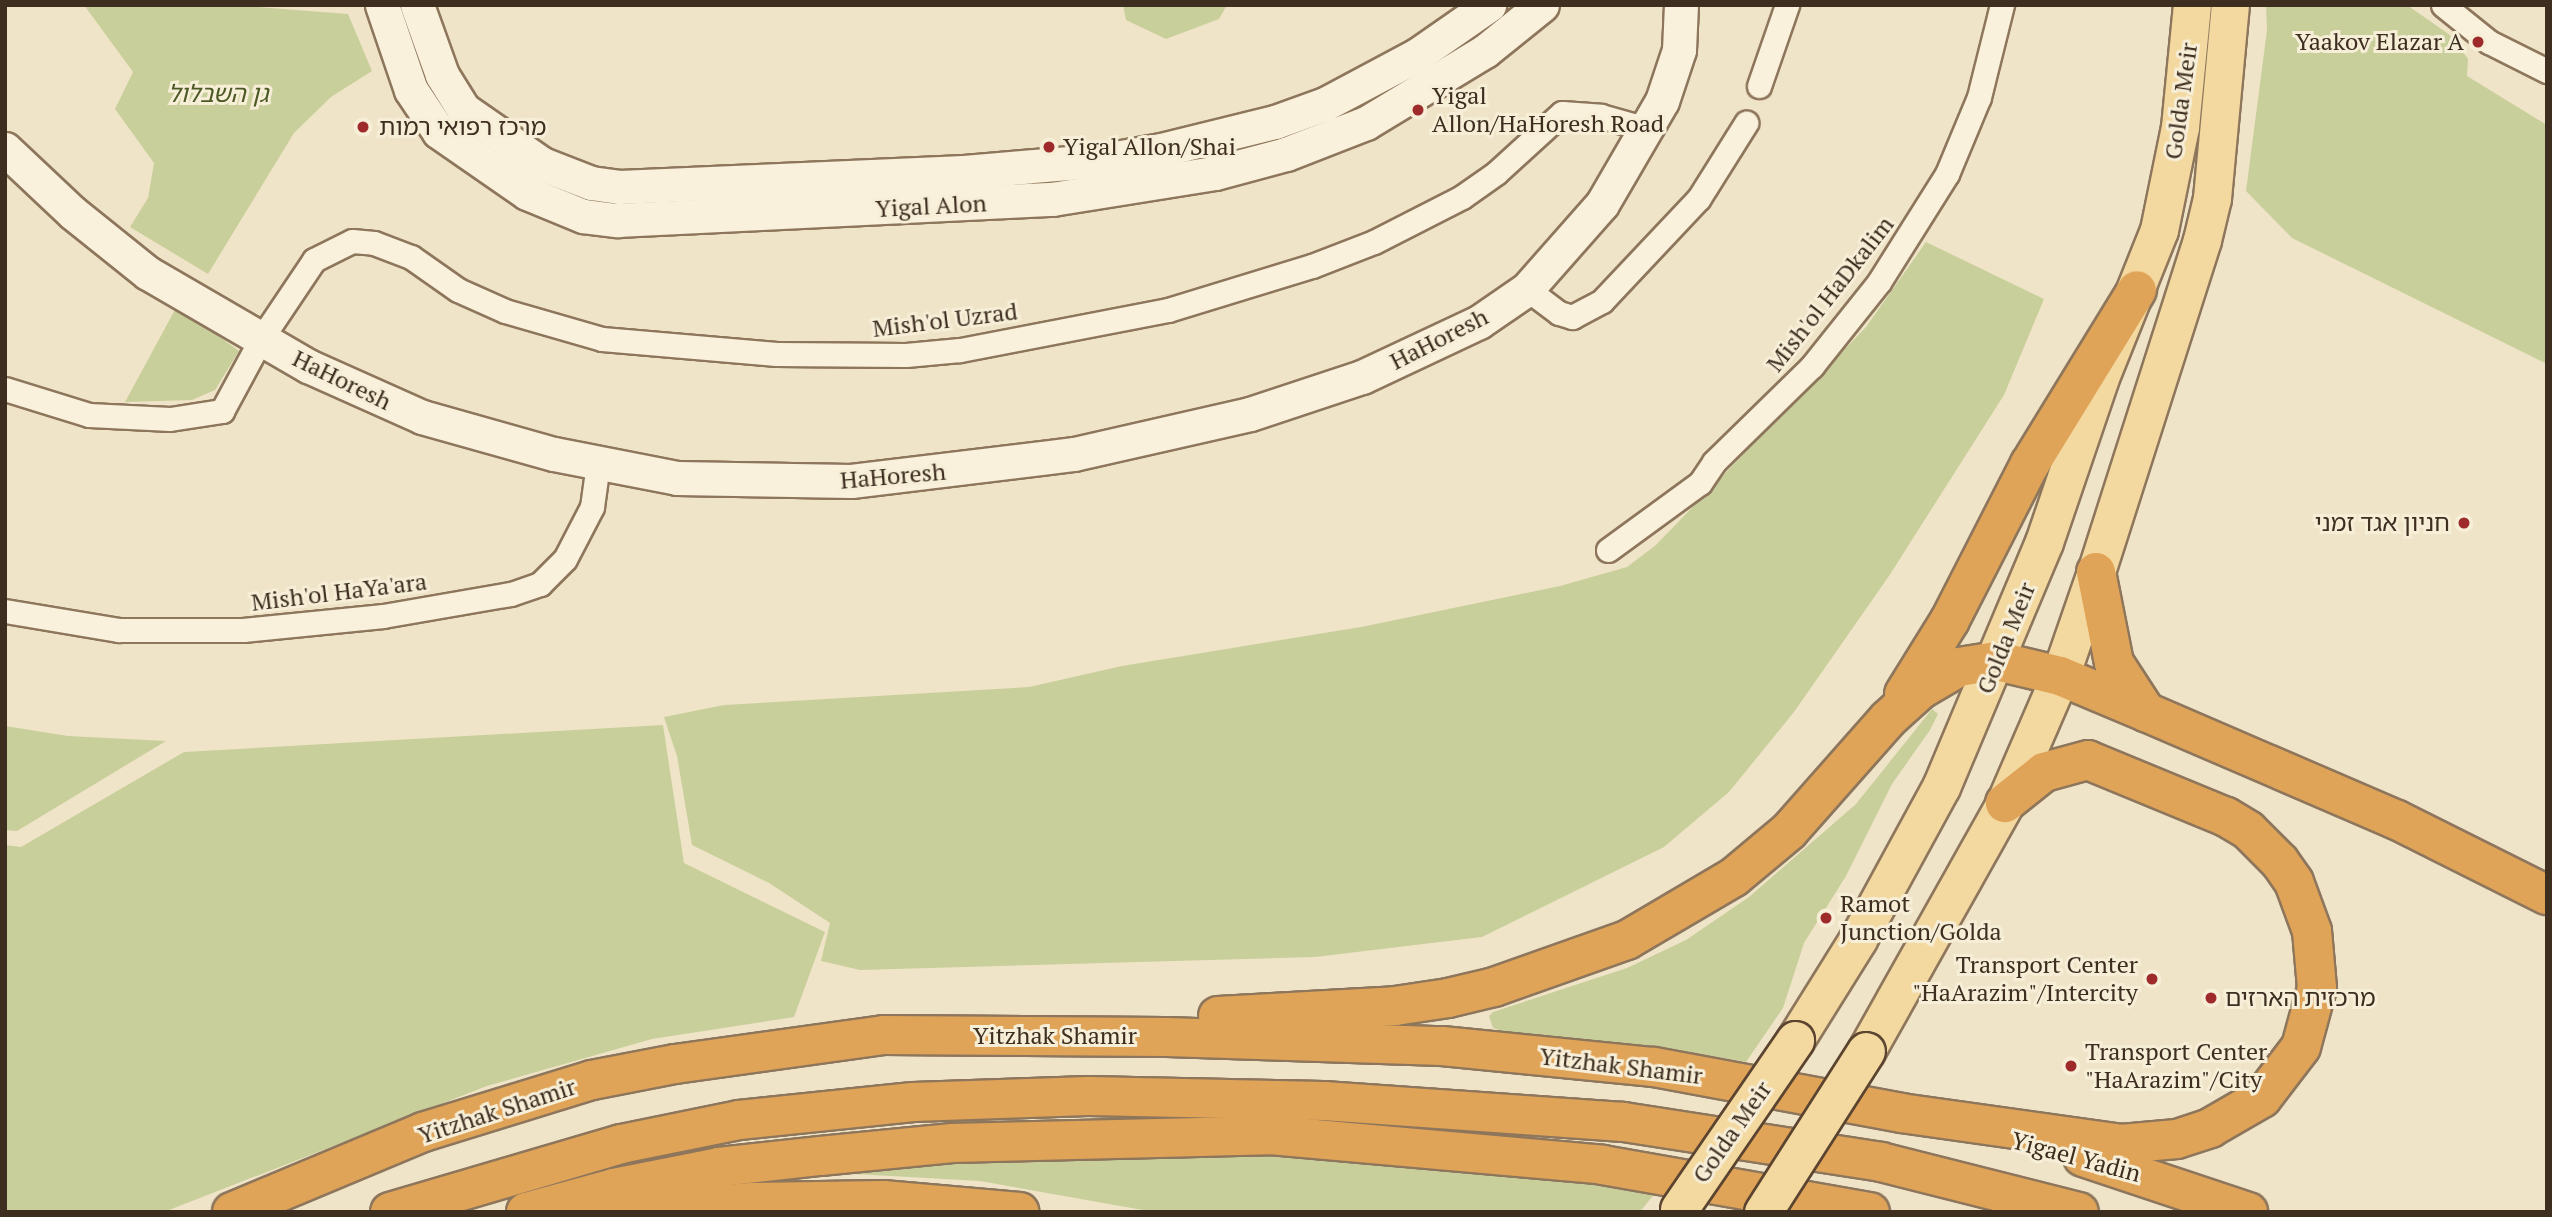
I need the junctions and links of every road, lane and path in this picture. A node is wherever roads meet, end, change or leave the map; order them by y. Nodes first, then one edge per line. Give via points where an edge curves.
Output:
1 (382, 5) edge
2 (417, 5) edge
3 (1489, 5) edge
4 (1542, 5) edge
5 (1787, 5) edge
6 (2002, 5) edge
7 (2192, 5) edge
8 (2230, 5) edge
9 (2443, 5) edge
10 (1679, 12) edge
11 (2547, 71) edge
12 (1759, 86) dead end
13 (1746, 123) dead end
14 (1647, 129) junction
15 (5, 149) edge
16 (1527, 289) junction
17 (2137, 290) junction
18 (261, 340) junction
19 (5, 389) edge
20 (598, 464) junction
21 (1608, 550) dead end
22 (2096, 572) junction
23 (5, 611) edge
24 (1997, 661) junction
25 (2060, 676) junction
26 (2146, 712) junction
27 (1888, 719) junction
28 (2005, 803) junction
29 (2547, 895) edge
30 (884, 1035) junction
31 (1901, 1113) junction
32 (1678, 1210) edge
33 (232, 1212) edge
34 (390, 1212) edge
35 (526, 1212) edge
36 (620, 1212) edge
37 (1019, 1212) edge
38 (1763, 1212) edge
39 (1870, 1212) edge
40 (2079, 1212) edge
41 (2248, 1212) edge

1 - 4 street, Yigal Alon via 407,80 439,132 527,193 583,216 618,220 1052,199 1214,173 1286,155 1366,123 1485,51
2 - 3 street, Yigal Alon via 438,66 463,109 542,164 591,183 619,187 1049,166 1184,145 1275,122 1350,93
5 - 12 street
6 - 21 street, Mish'ol HaDkalim via 1979,97 1947,174 1879,282 1812,366 1714,462 1700,483
7 - 17 main road, Golda Meir via 2183,103 2168,192
8 - 22 main road, Golda Meir via 2212,198
9 - 11 street via 2489,42
10 - 14 street, HaHoresh via 1672,76
13 - 16 street via 1699,198 1602,301 1572,317
14 - 16 street, HaHoresh via 1602,204
14 - 18 street, Mish'ol Uzrad via 1601,116 1562,113 1462,197 1374,242 1168,310 960,350 894,356 776,354 602,338 505,312 458,290 411,257 374,243 352,241 314,260
15 - 18 street, HaHoresh via 73,213 148,273
16 - 20 street, HaHoresh via 1479,322 1421,351 1314,395 1215,423 1074,454 950,471 779,483 677,478
17 - 24 main road, Golda Meir via 2099,380 2044,542
17 - 27 highway via 2030,464 1943,633
18 - 19 street via 233,398 222,411 202,417 89,415
18 - 20 street, HaHoresh via 349,387 422,417
20 - 23 street, Mish'ol HaYa'ara via 592,507 565,559 540,584 511,594 383,616 243,630 119,630
22 - 25 main road, Golda Meir
22 - 26 highway via 2114,663
24 - 25 highway
24 - 27 highway via 1959,667 1938,677
24 - 32 main road, Golda Meir, bridge via 1941,787 1858,939
25 - 26 highway
25 - 28 main road, Golda Meir
26 - 29 highway via 2397,820
27 - 30 highway via 1789,831 1734,877 1627,940 1494,988 1395,1006
28 - 31 highway via 2044,772 2088,760 2106,764 2248,830 2280,862 2304,905 2317,960 2312,1020 2285,1074 2262,1098 2236,1116 2177,1139 2090,1142
28 - 38 main road, Golda Meir, bridge via 1866,1051
30 - 31 highway, Yitzhak Shamir via 1167,1037 1442,1046 1654,1067
30 - 33 highway, Yitzhak Shamir via 592,1080 423,1132
31 - 41 highway, Yigael Yadin via 2141,1173
34 - 40 highway, Yigael Yadin via 621,1144 739,1119 913,1102 1088,1096 1324,1101 1623,1122 1881,1162
35 - 39 highway via 719,1167 820,1156 952,1143 1270,1135 1603,1165
36 - 37 highway via 753,1202 883,1200

